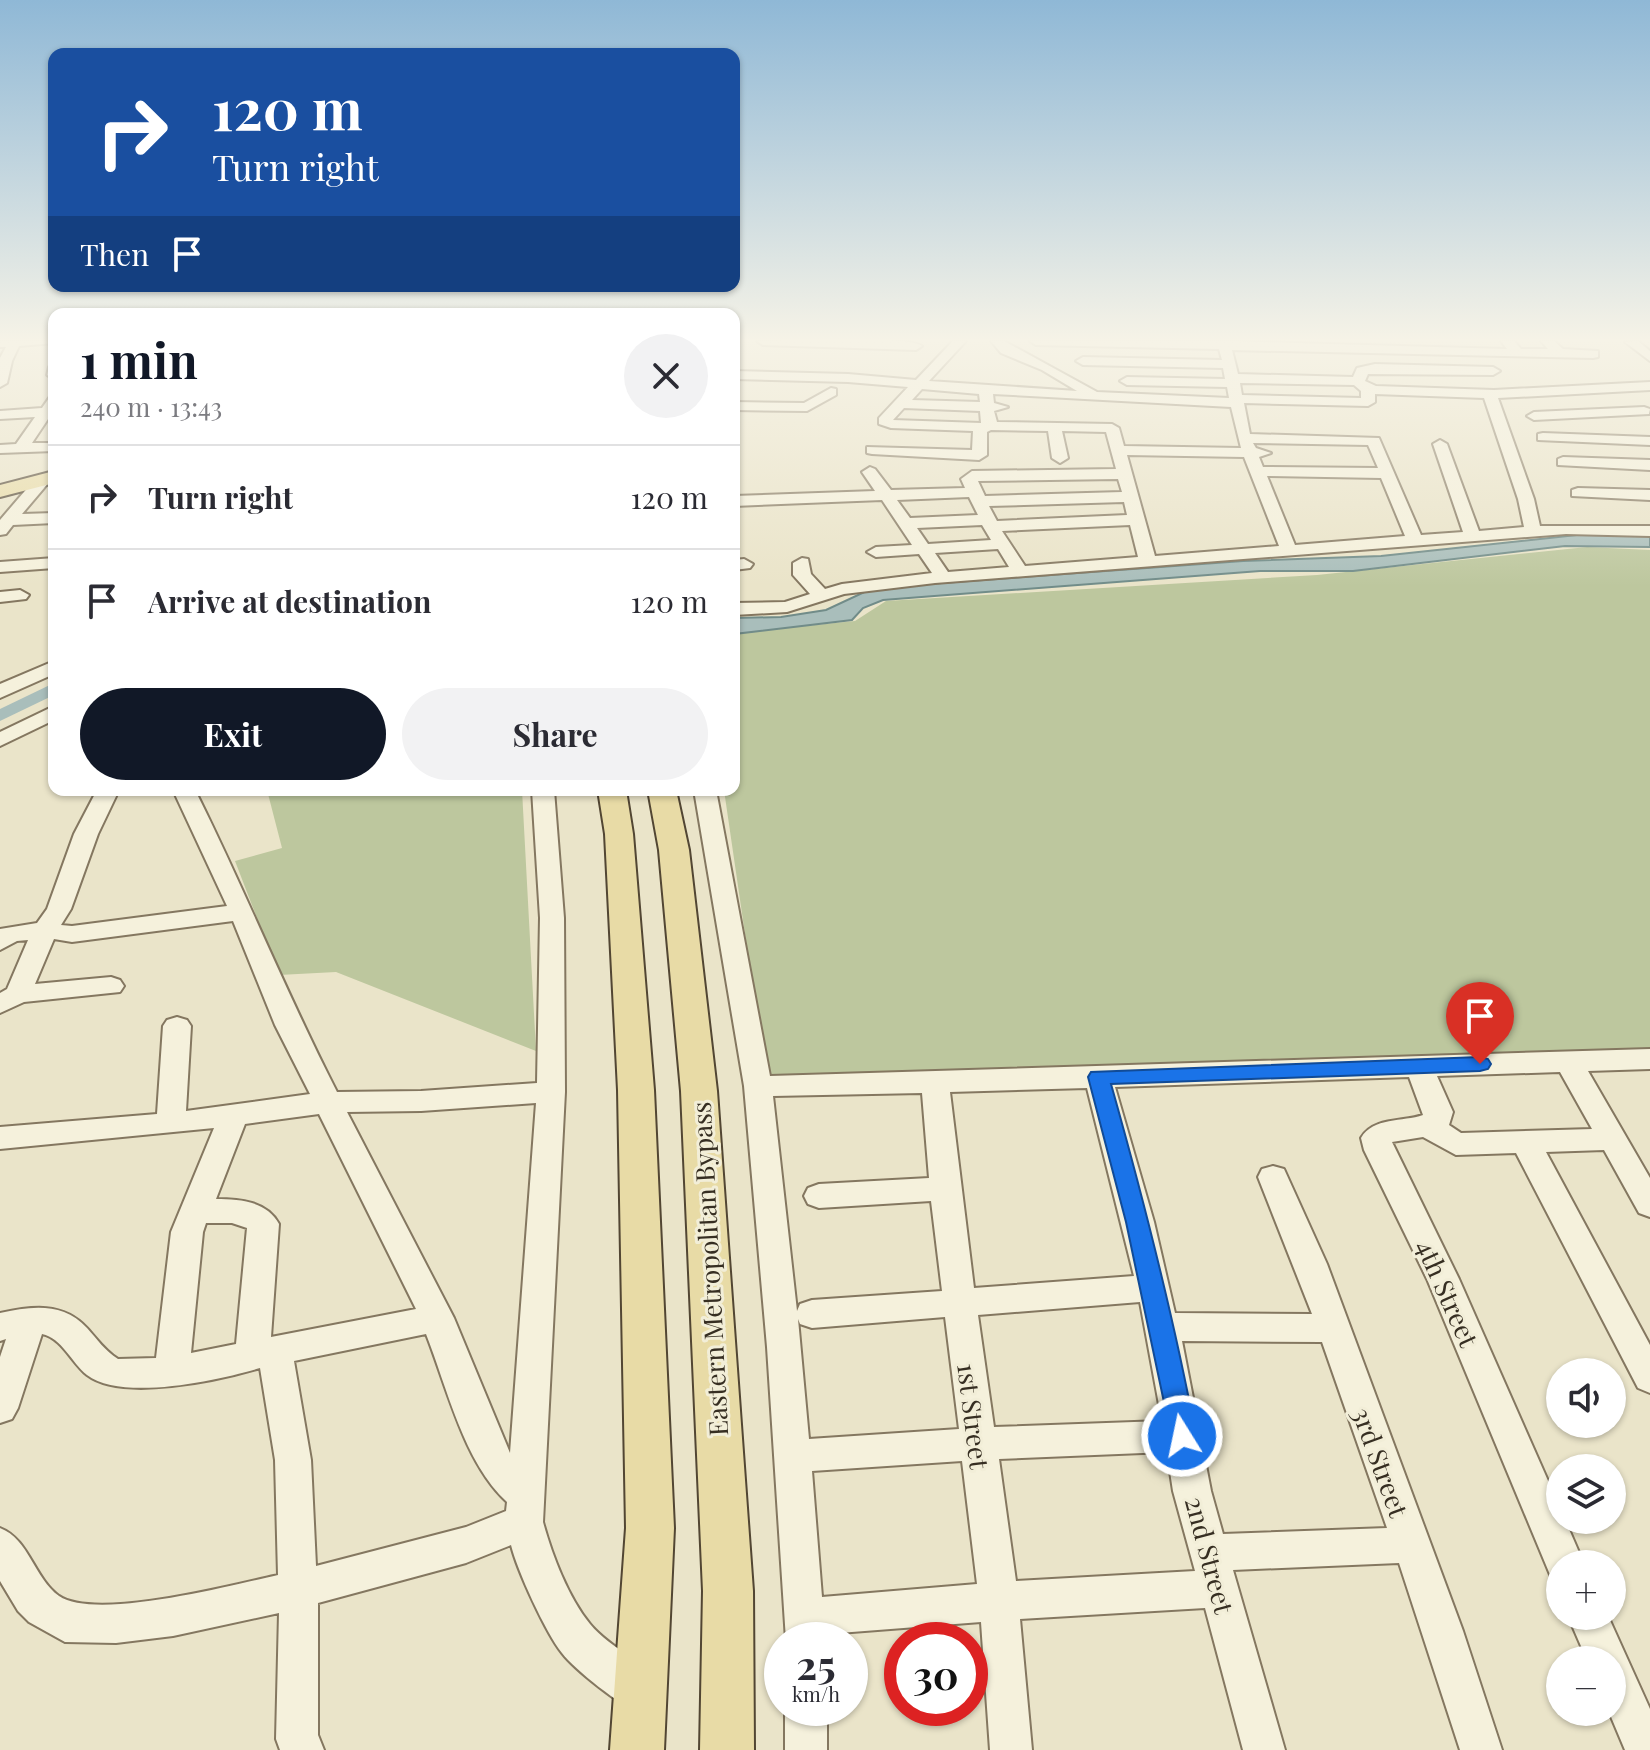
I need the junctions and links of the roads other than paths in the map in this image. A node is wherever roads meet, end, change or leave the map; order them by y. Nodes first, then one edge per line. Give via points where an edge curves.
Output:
1 (40, 423) edge
2 (888, 423) edge
3 (986, 423) edge
4 (1242, 423) edge
5 (1503, 423) edge
6 (986, 426) junction
7 (1361, 426) dead end
8 (1054, 427) junction
9 (1543, 437) dead end
10 (1245, 438) junction
11 (1650, 441) edge
12 (1440, 444) dead end
13 (48, 447) edge
14 (21, 448) junction
15 (0, 449) edge
16 (872, 450) dead end
17 (1117, 450) junction
18 (1315, 454) dead end
19 (1060, 458) dead end
20 (1563, 462) dead end
21 (1650, 465) edge
22 (1255, 471) junction
23 (870, 472) dead end
24 (1388, 473) junction
25 (1123, 474) junction
26 (48, 481) edge
27 (0, 484) edge
28 (0, 491) edge
29 (1578, 493) dead end
30 (1650, 495) edge
31 (887, 496) junction
32 (977, 497) junction
33 (1130, 497) junction
34 (740, 501) edge
35 (1136, 520) junction
36 (48, 522) edge
37 (906, 523) junction
38 (989, 523) junction
39 (3, 525) edge
40 (1650, 531) edge
41 (1533, 532) junction
42 (1473, 538) junction
43 (1416, 543) junction
44 (1002, 544) junction
45 (923, 548) junction
46 (1289, 550) junction
47 (876, 552) dead end
48 (1148, 561) junction
49 (48, 563) edge
50 (802, 563) dead end
51 (0, 567) edge
52 (1020, 571) junction
53 (943, 577) junction
54 (20, 595) dead end
55 (0, 597) edge
56 (823, 597) junction
57 (740, 609) edge
58 (48, 678) edge
59 (25, 680) junction
60 (0, 681) edge
61 (0, 692) edge
62 (48, 715) edge
63 (0, 740) edge
64 (105, 796) edge
65 (187, 796) edge
66 (543, 796) edge
67 (613, 796) edge
68 (663, 796) edge
69 (706, 796) edge
70 (241, 912) junction
71 (45, 930) junction
72 (3, 936) edge
73 (111, 986) dead end
74 (9, 999) edge
75 (177, 1026) dead end
76 (1650, 1059) edge
77 (1568, 1061) junction
78 (1419, 1066) junction
79 (1098, 1077) junction
80 (935, 1083) junction
81 (758, 1086) junction
82 (551, 1092) junction
83 (329, 1102) junction
84 (234, 1114) junction
85 (174, 1123) junction
86 (1429, 1126) junction
87 (0, 1138) edge
88 (1611, 1139) junction
89 (1525, 1141) junction
90 (1273, 1177) dead end
91 (945, 1189) junction
92 (819, 1196) dead end
93 (1650, 1205) edge
94 (195, 1211) junction
95 (1152, 1288) junction
96 (960, 1301) junction
97 (812, 1314) dead end
98 (437, 1318) junction
99 (15, 1324) edge
100 (1162, 1327) junction
101 (1332, 1328) junction
102 (263, 1354) junction
103 (172, 1371) junction
104 (1650, 1378) edge
105 (0, 1408) edge
106 (1182, 1436) junction
107 (977, 1444) junction
108 (791, 1456) junction
109 (525, 1509) junction
110 (1412, 1545) junction
111 (0, 1546) edge
112 (1559, 1550) edge
113 (1215, 1571) junction
114 (298, 1590) junction
115 (999, 1601) junction
116 (815, 1622) edge
117 (857, 1622) edge
118 (641, 1693) junction
119 (1626, 1703) edge
120 (806, 1726) edge
121 (303, 1750) edge
122 (637, 1750) edge
123 (727, 1750) edge
124 (806, 1750) edge
125 (1011, 1750) edge
126 (1264, 1750) edge
127 (1481, 1750) edge
128 (1647, 1750) edge

1 - 14 street
2 - 6 street
3 - 6 street
4 - 10 street
5 - 41 street via 1513,440
6 - 8 street
6 - 16 street via 980,431 979,455
7 - 10 street
8 - 17 street via 1112,428
8 - 19 street
9 - 11 street
10 - 17 street
10 - 18 street
10 - 22 street
10 - 24 street via 1369,440 1377,444
12 - 42 street
13 - 14 street
14 - 15 street
17 - 25 street
20 - 21 street
22 - 24 street
22 - 46 street
23 - 31 street
24 - 43 street
25 - 32 street via 981,475 969,479
25 - 33 street
26 - 27 main road
26 - 28 main road
26 - 39 street
29 - 30 street
31 - 32 street
31 - 34 street
31 - 37 street
32 - 33 street
32 - 38 street
33 - 35 street
35 - 38 street
35 - 48 street
36 - 39 street
37 - 38 street
37 - 45 street
38 - 44 street
40 - 41 street
41 - 42 street
42 - 43 street
43 - 46 street
44 - 45 street
44 - 52 street
45 - 47 street
45 - 53 street
46 - 48 street
48 - 52 street
49 - 51 street
50 - 56 street via 802,575
52 - 53 street
53 - 56 street via 868,585
54 - 55 street
56 - 57 street via 787,607
58 - 59 street
59 - 60 street
59 - 61 street
62 - 63 street
64 - 71 street via 59,909
65 - 70 street
66 - 82 street via 552,918
67 - 118 main road via 636,1090 650,1528
68 - 123 main road, Eastern Metropolitan Bypass via 674,850 699,1091 728,1591
69 - 81 street
70 - 71 street via 72,934
70 - 83 street
71 - 72 street
71 - 74 street
73 - 74 street
75 - 85 street via 170,1107
76 - 77 street
77 - 78 street
77 - 88 street
78 - 79 street
78 - 86 street via 1438,1112
79 - 80 street
79 - 95 street, 2nd Street
80 - 81 street
80 - 91 street, 1st Street
81 - 108 street
82 - 83 street
82 - 109 street
83 - 84 street
83 - 98 street
84 - 85 street
84 - 94 street
85 - 87 street
86 - 89 street via 1456,1144
86 - 112 street, 4th Street via 1384,1132 1376,1138 1379,1150 1443,1279
88 - 89 street
88 - 93 street
89 - 104 street
90 - 101 street, 3rd Street
91 - 92 street
91 - 96 street, 1st Street
94 - 102 street via 247,1213 263,1224
94 - 103 street via 182,1256
95 - 96 street
95 - 100 street, 2nd Street
96 - 97 street
96 - 107 street, 1st Street
98 - 102 street
98 - 109 street via 488,1449
99 - 103 street via 43,1319 67,1327 110,1371
99 - 105 street
100 - 101 street
100 - 106 street, 2nd Street
101 - 110 street, 3rd Street
102 - 103 street
102 - 114 street via 293,1460
106 - 107 street
106 - 113 street, 2nd Street
107 - 108 street
107 - 115 street, 1st Street
108 - 116 street
109 - 114 street via 466,1545
109 - 118 street via 534,1562 576,1639
110 - 113 street
110 - 127 street, 3rd Street
111 - 114 street via 32,1598 65,1622 173,1617
113 - 115 street
113 - 126 street, 2nd Street
114 - 121 street via 297,1739
115 - 117 street
115 - 125 street, 1st Street
118 - 122 main road
119 - 128 street
120 - 124 street

